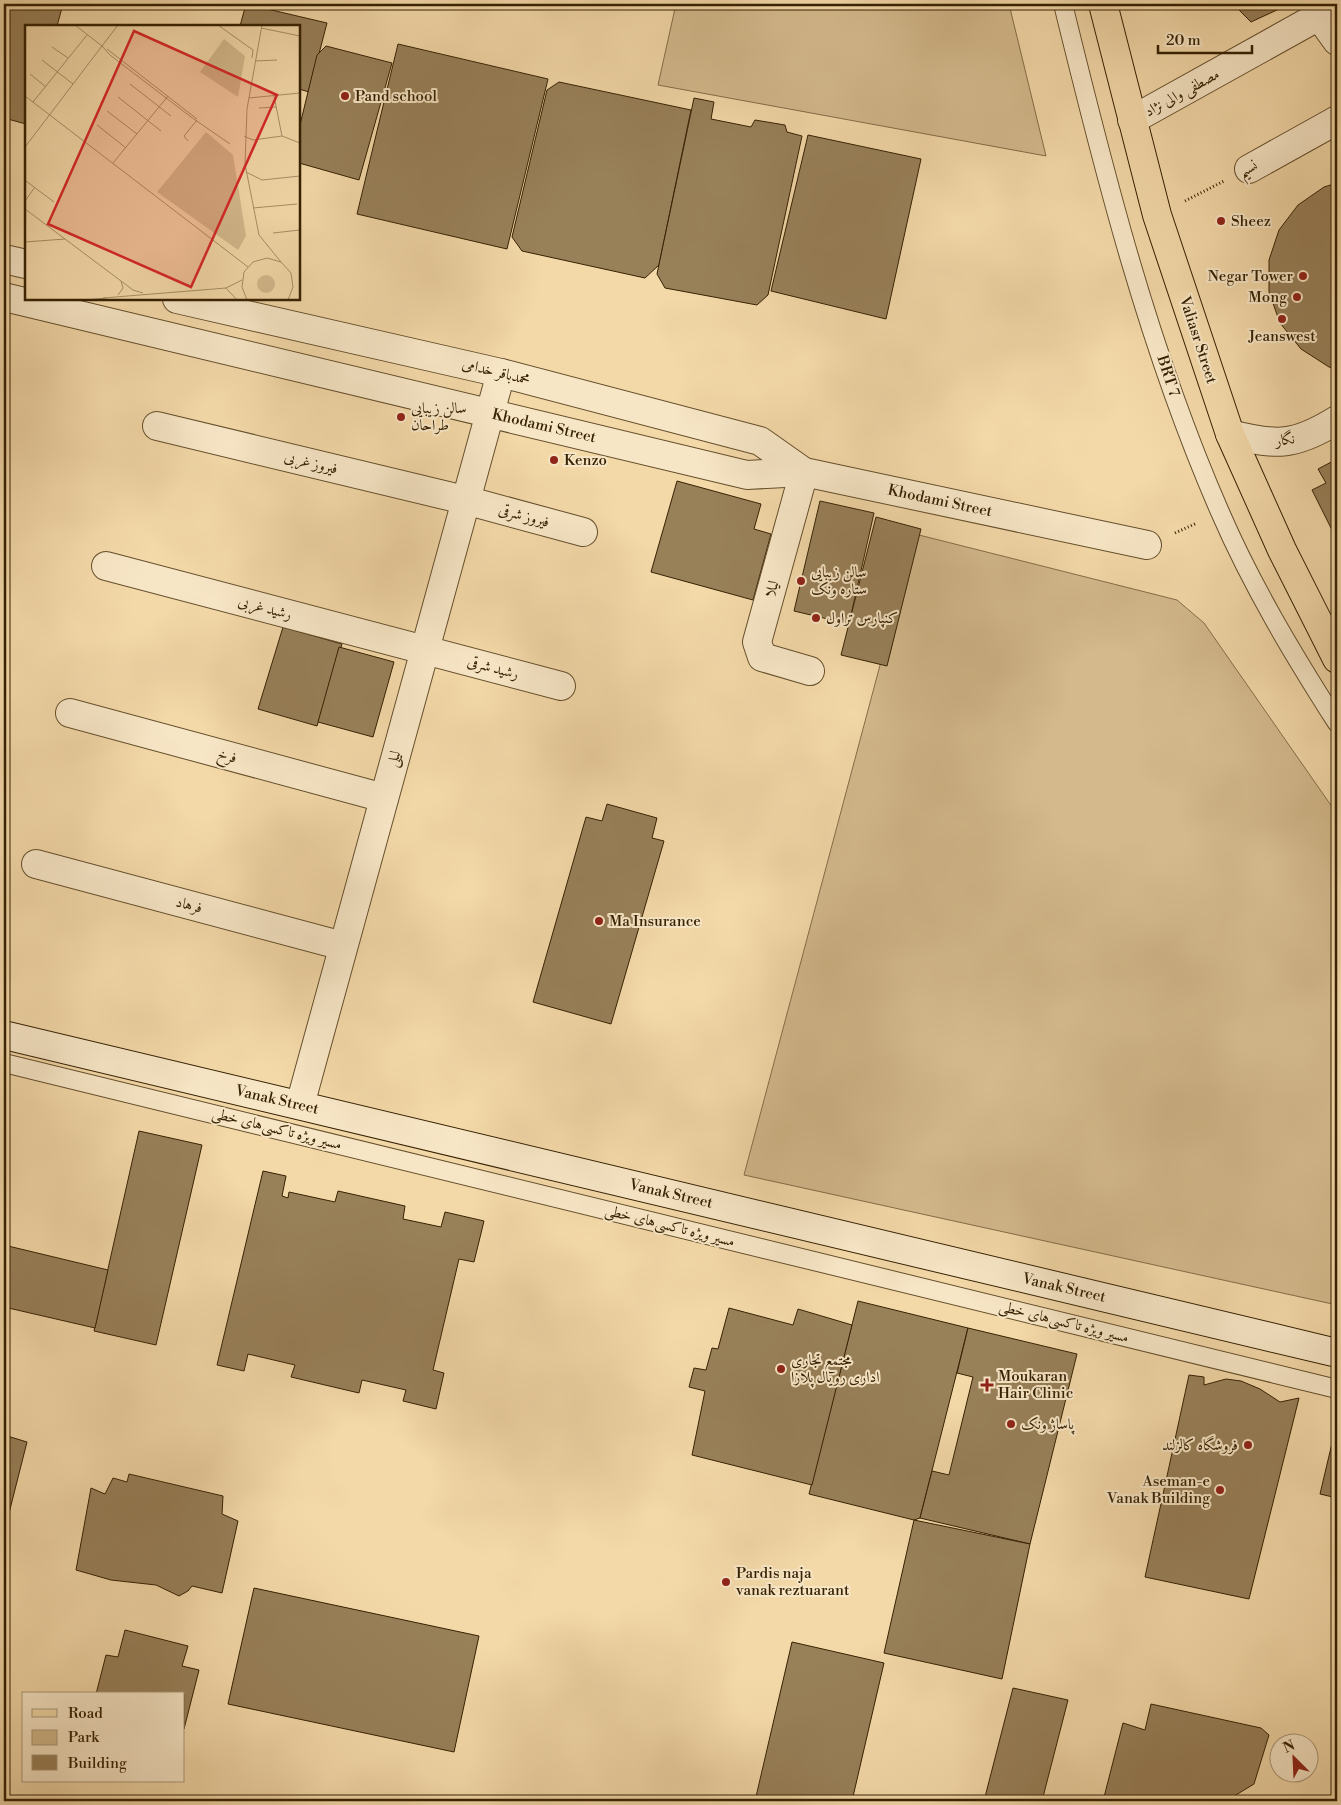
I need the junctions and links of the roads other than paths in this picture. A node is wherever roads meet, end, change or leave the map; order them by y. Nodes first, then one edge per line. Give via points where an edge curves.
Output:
1 (1063, 4) edge
2 (1103, 4) edge
3 (1328, 11) edge
4 (1337, 41) edge
5 (1132, 120) junction
6 (1337, 120) edge
7 (1249, 168) road end
8 (4, 259) edge
9 (25, 264) edge
10 (4, 297) edge
11 (181, 300) edge
12 (501, 373) junction
13 (489, 413) junction
14 (1337, 420) edge
15 (157, 426) dead end
16 (1230, 434) junction
17 (804, 472) junction
18 (466, 500) junction
19 (582, 532) dead end
20 (1146, 545) dead end
21 (106, 566) dead end
22 (424, 650) junction
23 (1337, 659) edge
24 (810, 671) dead end
25 (561, 686) dead end
26 (70, 713) dead end
27 (1337, 723) edge
28 (384, 798) junction
29 (36, 864) dead end
30 (343, 946) junction
31 (4, 1035) edge
32 (4, 1062) edge
33 (300, 1105) junction
34 (1337, 1353) edge
35 (1337, 1389) edge

1 - 27 lane, BRT 7 via 1134,272 1179,409 1220,513 1280,631
2 - 5 main road, Valiasr Street
3 - 4 street
3 - 5 street, مصطفی والی نژاد
5 - 16 main road, Valiasr Street via 1157,215
6 - 7 street, نسیم
8 - 9 street
10 - 13 street, Khodami Street
11 - 12 street, محمدباقر خدامی
12 - 13 street, لیلی
12 - 17 street, محمدباقر خدامی via 760,441
13 - 17 street, Khodami Street via 747,475
13 - 18 street, لیلی
14 - 16 street, نگار via 1313,435 1275,443
15 - 18 street, فیروز غربی
16 - 23 main road, Valiasr Street via 1282,550
17 - 20 street, Khodami Street
17 - 24 street, لیلا via 758,651 762,657
18 - 19 street, فیروز شرقی
18 - 22 street, لیلی
21 - 22 street, رشید غربی
22 - 25 street, رشید شرقی
22 - 28 street, لیلی
26 - 28 street, فرخ
28 - 30 street, لیلی
29 - 30 street, فرهاد
30 - 33 street, لیلی
31 - 33 street, Vanak Street
32 - 35 lane, مسیر ویژه تاکسی‌های خطی
33 - 34 street, Vanak Street

